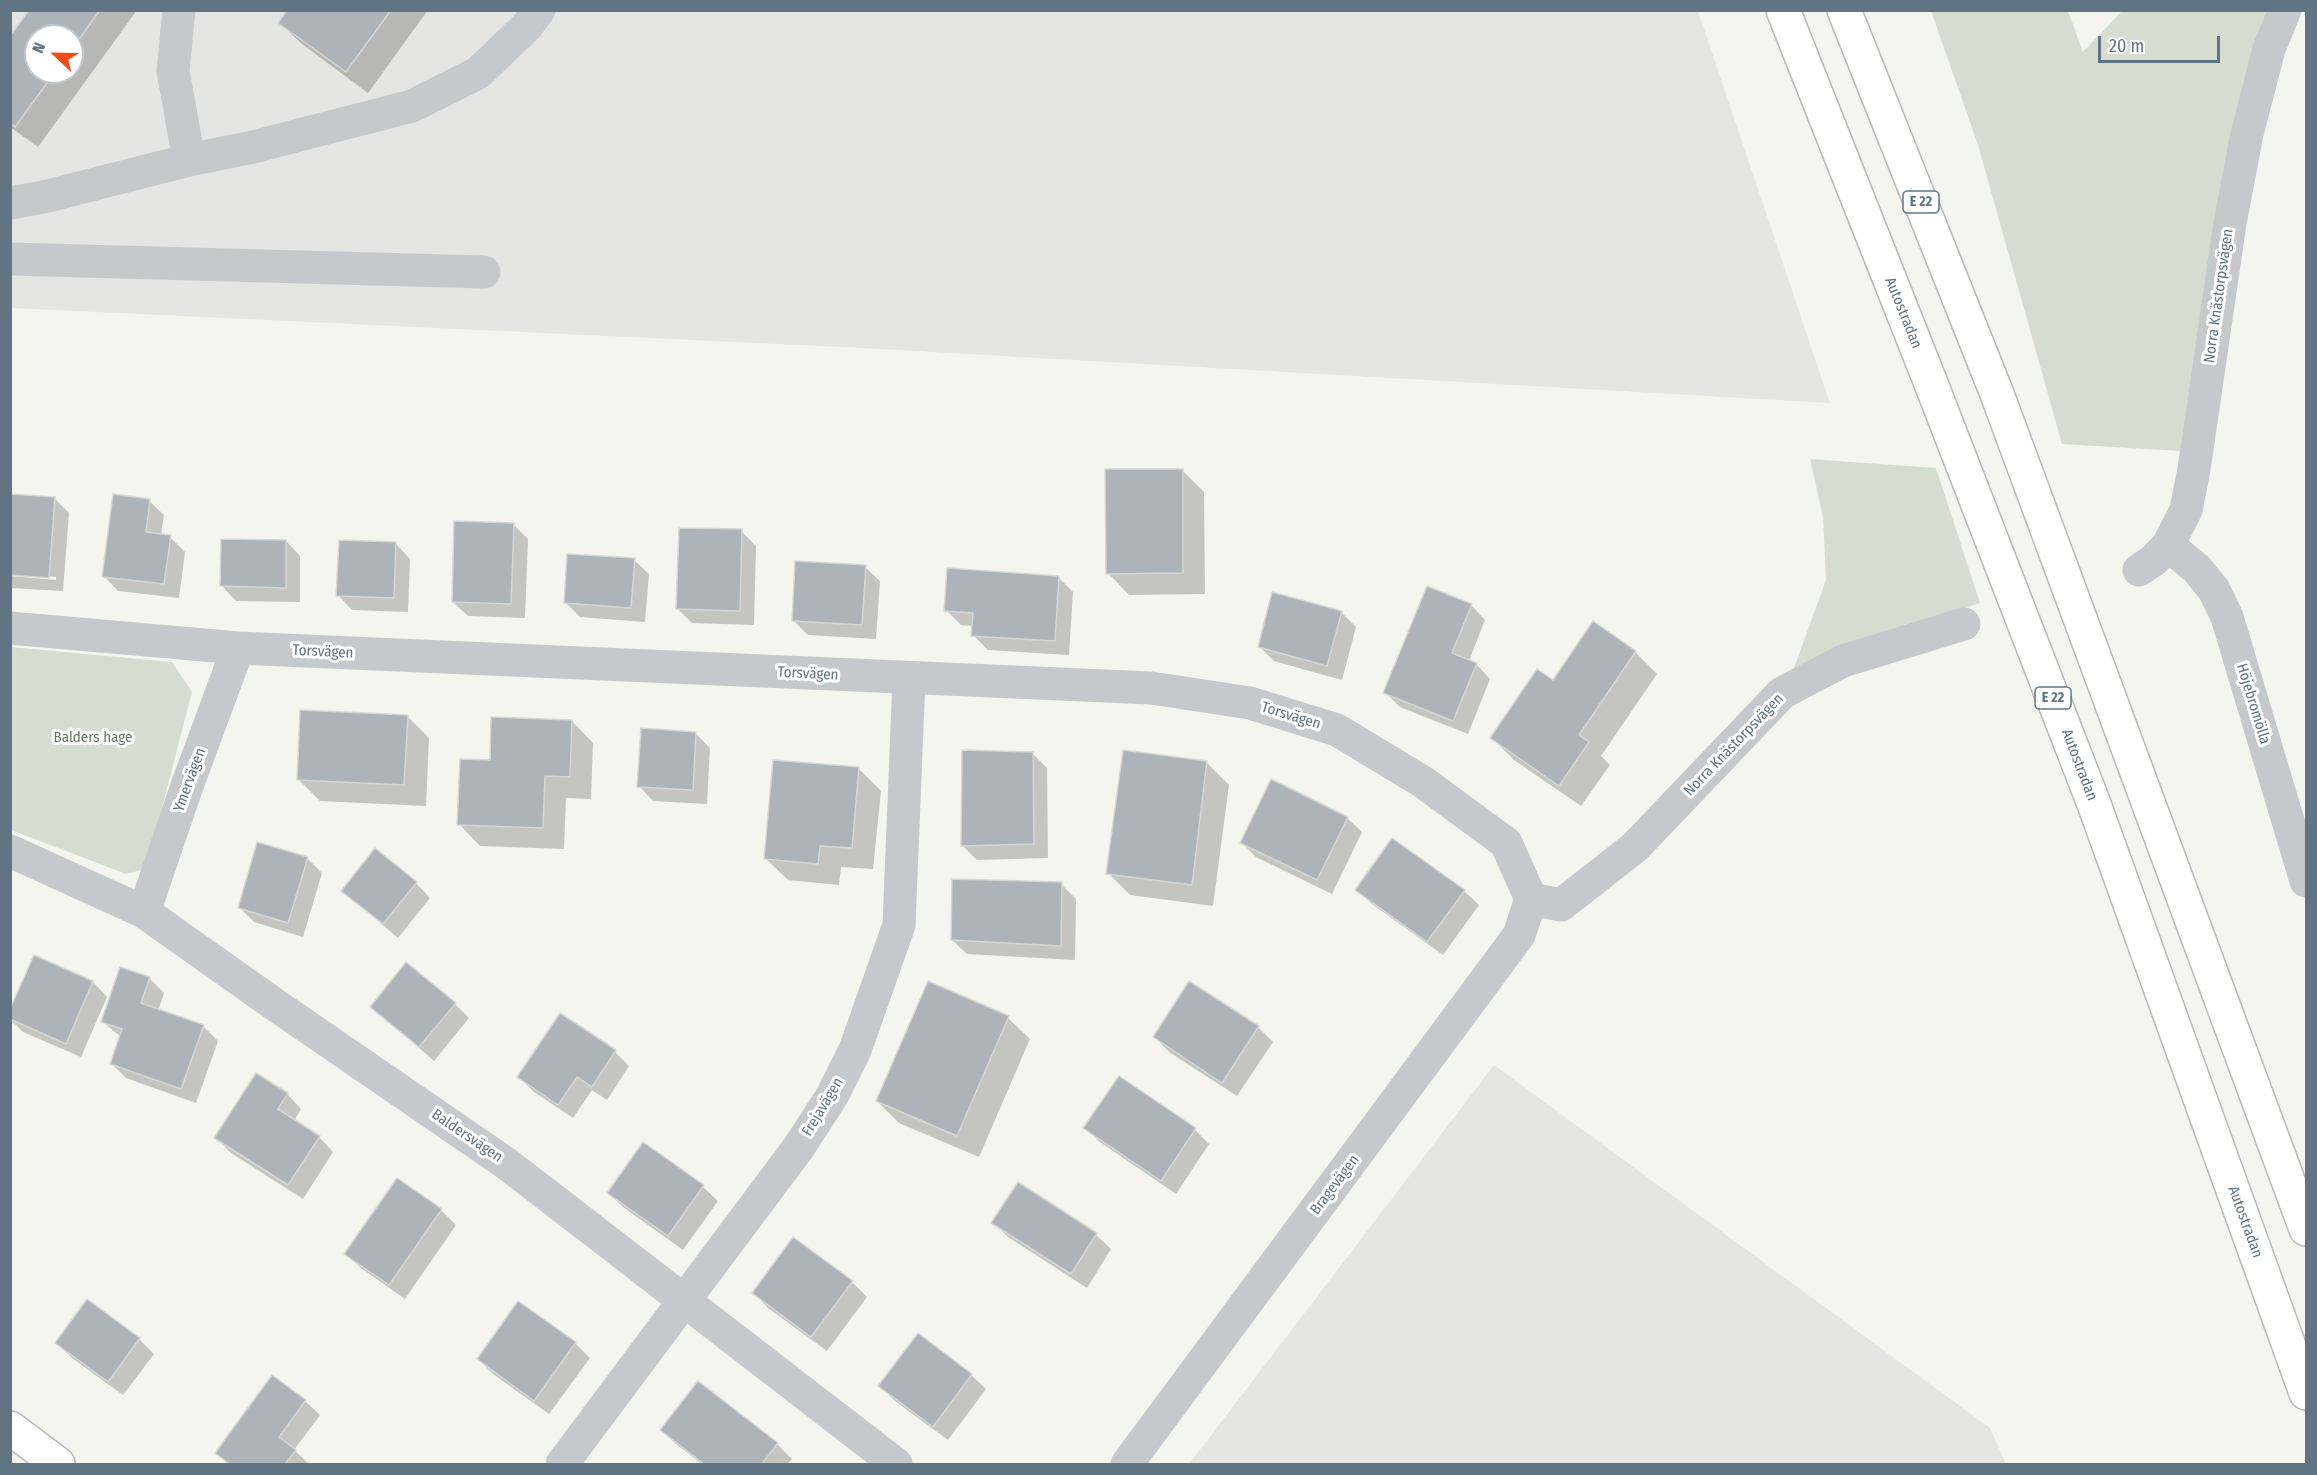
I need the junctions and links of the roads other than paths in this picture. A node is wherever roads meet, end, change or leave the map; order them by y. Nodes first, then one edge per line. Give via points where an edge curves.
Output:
1 (178, 10) edge
2 (539, 10) edge
3 (1783, 10) edge
4 (1844, 10) edge
5 (2285, 10) edge
6 (189, 160) junction
7 (10, 203) edge
8 (10, 259) edge
9 (484, 272) dead end
10 (2168, 545) junction
11 (2139, 570) dead end
12 (1964, 624) dead end
13 (10, 628) edge
14 (238, 648) junction
15 (909, 679) junction
16 (10, 851) edge
17 (2307, 881) edge
18 (1531, 899) junction
19 (144, 912) junction
20 (2307, 1229) edge
21 (683, 1300) junction
22 (2307, 1393) edge
23 (10, 1428) edge
24 (58, 1464) edge
25 (562, 1464) edge
26 (896, 1464) edge
27 (1127, 1464) edge

1 - 6 street via 173,71
2 - 6 street via 477,74 412,106
3 - 22 main road, Autostradan / E 22 via 2094,804
4 - 20 main road, E 22 via 1997,394
5 - 10 street, Norra Knästorpsvägen via 2269,49 2247,134 2192,479 2186,510
6 - 7 street
8 - 9 street
10 - 11 street, Norra Knästorpsvägen
10 - 17 street, Höjebromölla via 2197,569 2214,590 2227,617
12 - 18 street, Norra Knästorpsvägen via 1843,662 1782,693 1635,847 1561,905
13 - 14 street, Torsvägen
14 - 15 street, Torsvägen
14 - 19 street, Ymervägen
15 - 18 street, Torsvägen via 1151,688 1250,704 1337,730 1423,782 1506,843
15 - 21 street, Frejavägen via 899,925 855,1050 799,1147
16 - 19 street, Baldersvägen
18 - 27 street, Bragevägen via 1519,935
19 - 21 street, Baldersvägen via 507,1164
21 - 25 street, Frejavägen
21 - 26 street, Baldersvägen
23 - 24 main road

